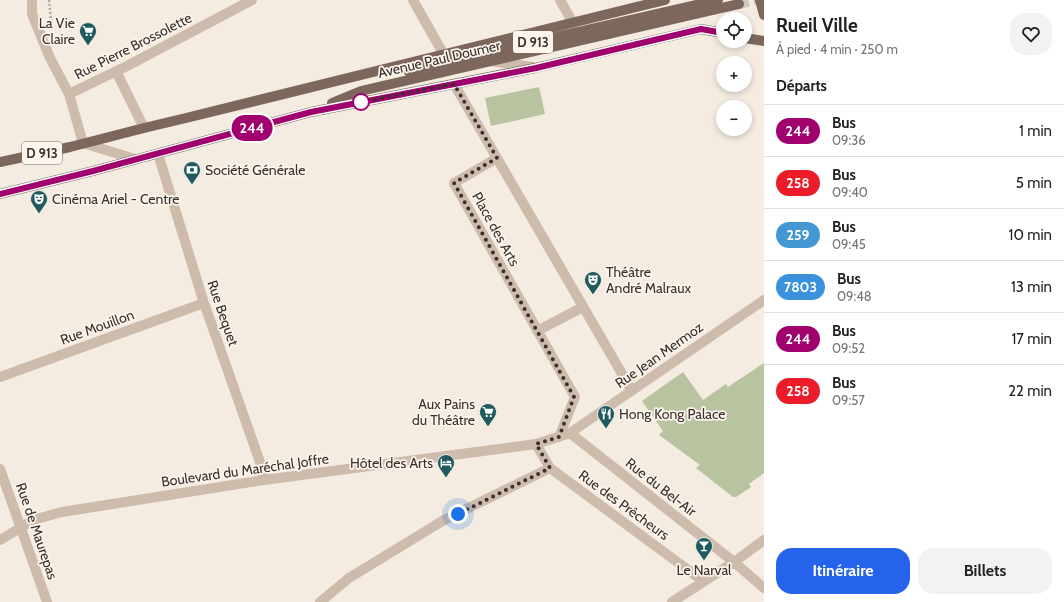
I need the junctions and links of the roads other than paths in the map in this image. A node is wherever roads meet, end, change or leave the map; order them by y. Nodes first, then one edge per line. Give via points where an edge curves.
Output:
1 (32, 0) edge
2 (252, 0) edge
3 (413, 0) edge
4 (560, 0) edge
5 (665, 0) edge
6 (718, 0) edge
7 (760, 0) edge
8 (739, 4) dead end
9 (764, 15) edge
10 (574, 23) junction
11 (716, 32) edge
12 (752, 39) edge
13 (764, 41) edge
14 (444, 55) junction
15 (490, 62) junction
16 (536, 68) junction
17 (116, 71) junction
18 (347, 79) junction
19 (454, 84) junction
20 (69, 94) junction
21 (311, 112) junction
22 (144, 128) junction
23 (83, 144) junction
24 (158, 154) junction
25 (135, 159) junction
26 (0, 162) edge
27 (499, 162) junction
28 (0, 194) edge
29 (764, 300) edge
30 (204, 303) junction
31 (583, 307) junction
32 (538, 331) junction
33 (0, 377) edge
34 (632, 391) junction
35 (570, 433) junction
36 (559, 437) junction
37 (536, 444) junction
38 (550, 468) junction
39 (0, 469) edge
40 (264, 480) junction
41 (21, 526) junction
42 (0, 540) edge
43 (764, 540) edge
44 (734, 562) junction
45 (704, 581) junction
46 (764, 588) edge
47 (47, 602) edge
48 (320, 602) edge
49 (672, 602) edge

1 - 20 street via 32,14 50,58
2 - 17 street, Rue Pierre Brossolette
3 - 14 street
4 - 10 street
5 - 10 main road, Avenue Paul Doumer / D 913
6 - 18 main road, Avenue Paul Doumer / D 913 via 398,73
7 - 9 main road
8 - 15 main road, Avenue Paul Doumer / D 913
10 - 14 main road, Avenue Paul Doumer / D 913
11 - 16 main road, Avenue Paul Doumer / D 913 via 701,29
12 - 13 main road
14 - 18 main road, Avenue Paul Doumer / D 913
15 - 16 street
15 - 21 main road, Avenue Paul Doumer / D 913 via 361,91
16 - 19 main road, Avenue Paul Doumer / D 913
17 - 20 street, Rue Pierre Brossolette
17 - 22 street
18 - 22 main road, Avenue Paul Doumer / D 913
19 - 21 main road, Avenue Paul Doumer / D 913
19 - 27 street
20 - 23 street
21 - 24 main road, Avenue Paul Doumer / D 913
22 - 23 main road, Avenue Paul Doumer / D 913
23 - 25 street
23 - 26 main road, Avenue Paul Doumer / D 913
24 - 25 main road, Avenue Paul Doumer / D 913
24 - 30 street, Rue Bequet
25 - 28 main road, Avenue Paul Doumer / D 913
27 - 31 street
27 - 32 street, Place des Arts via 454,183
29 - 34 street, Rue Jean Mermoz
30 - 33 street, Rue Mouillon
30 - 40 street, Rue Bequet
31 - 32 street
31 - 34 street
32 - 36 street, Place des Arts via 574,397
34 - 35 street, Rue Jean Mermoz
35 - 36 street, Boulevard du Maréchal Joffre
35 - 44 street, Rue du Bel-Air
36 - 37 street, Boulevard du Maréchal Joffre
37 - 38 street, Rue des Prêcheurs
37 - 40 street, Boulevard du Maréchal Joffre
38 - 45 street, Rue des Prêcheurs
38 - 48 street via 444,520 349,578
39 - 41 street, Rue de Maurepas
40 - 41 street, Boulevard du Maréchal Joffre via 62,512
41 - 42 street, Boulevard du Maréchal Joffre
41 - 47 street, Rue de Maurepas
43 - 44 street
44 - 45 street
44 - 46 street, Rue du Bel-Air
45 - 49 street

